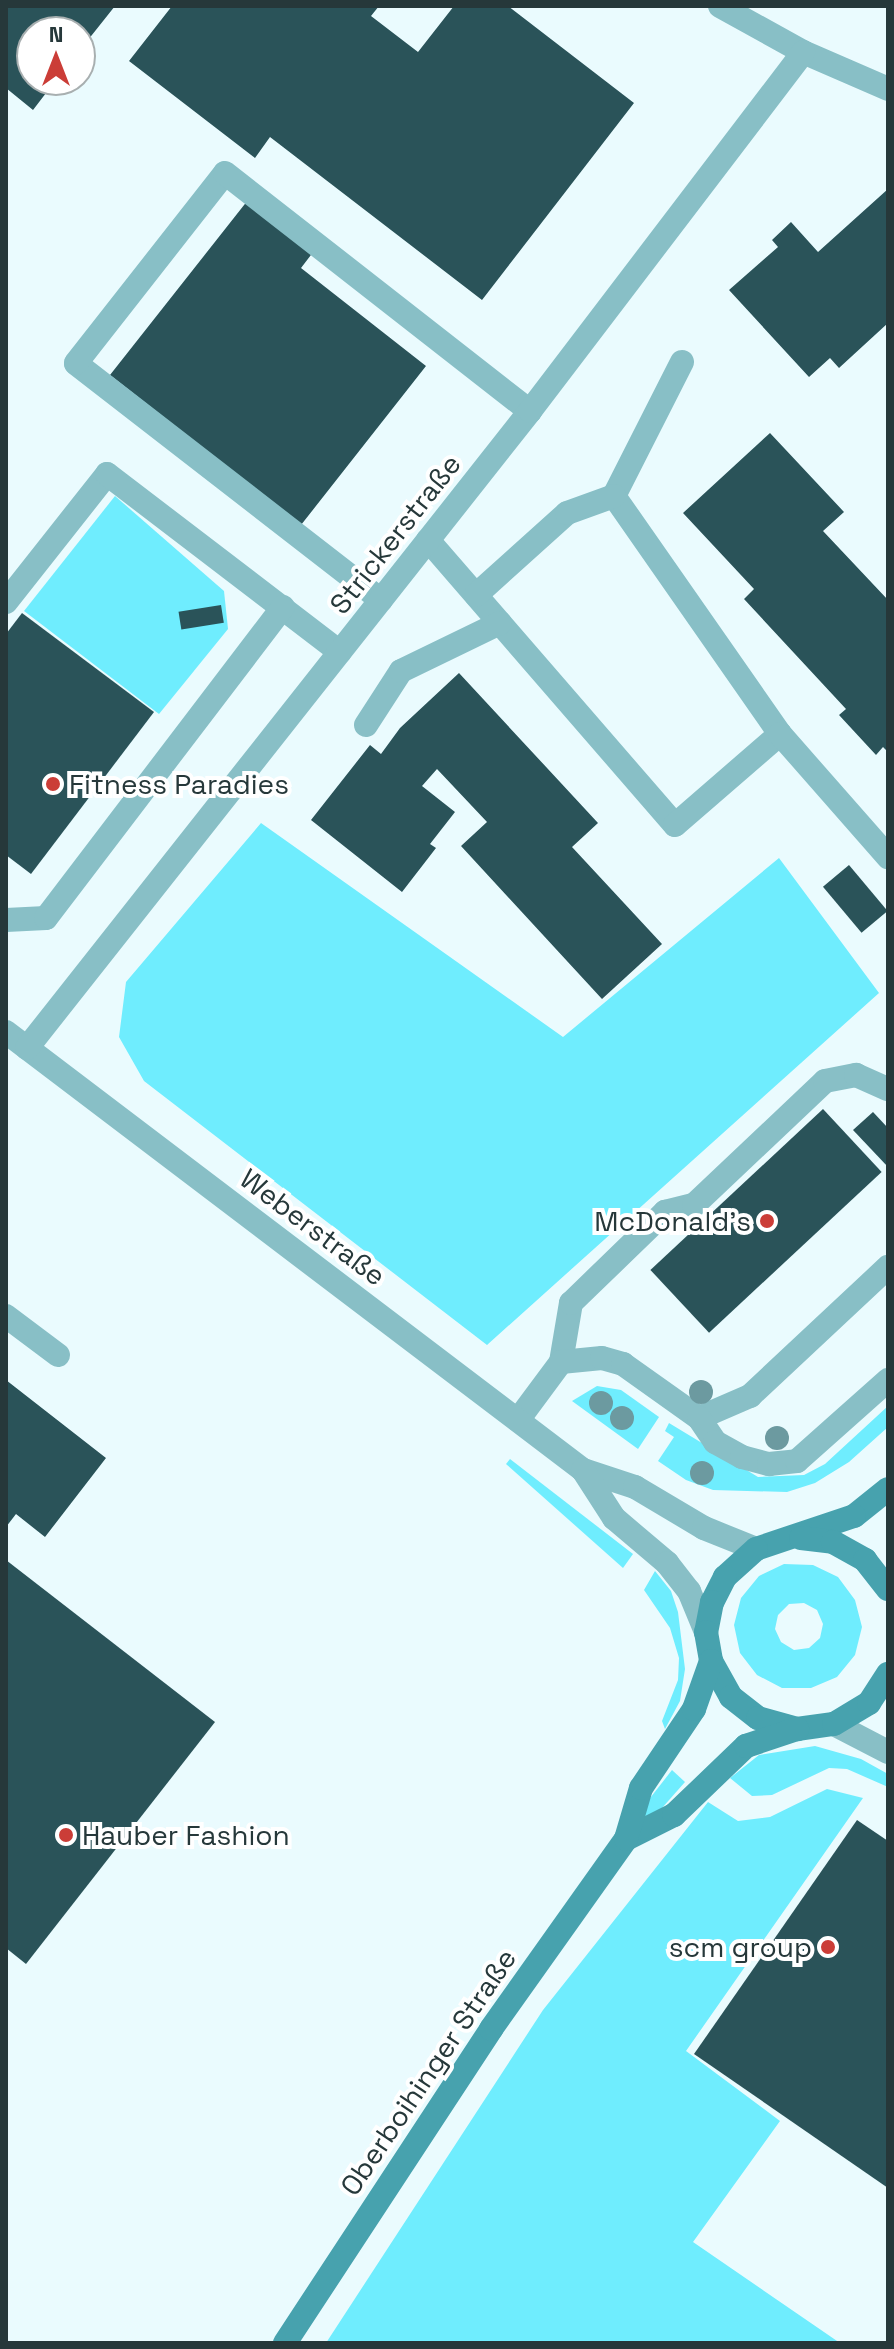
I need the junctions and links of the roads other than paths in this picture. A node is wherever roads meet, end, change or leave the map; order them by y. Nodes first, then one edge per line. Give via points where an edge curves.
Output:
1 (720, 6) edge
2 (803, 52) junction
3 (888, 89) edge
4 (682, 362) dead end
5 (530, 411) junction
6 (614, 496) junction
7 (428, 540) junction
8 (476, 595) junction
9 (381, 600) junction
10 (6, 602) edge
11 (283, 607) junction
12 (500, 623) junction
13 (340, 652) junction
14 (366, 725) dead end
15 (780, 734) junction
16 (888, 857) edge
17 (6, 920) edge
18 (12, 1038) edge
19 (888, 1089) edge
20 (888, 1267) edge
21 (6, 1316) edge
22 (58, 1355) dead end
23 (561, 1362) junction
24 (888, 1380) edge
25 (699, 1418) junction
26 (518, 1420) junction
27 (583, 1470) junction
28 (888, 1489) edge
29 (797, 1537) junction
30 (756, 1549) junction
31 (888, 1588) edge
32 (706, 1632) junction
33 (711, 1661) junction
34 (888, 1674) edge
35 (834, 1724) junction
36 (797, 1729) junction
37 (888, 1752) edge
38 (626, 1839) junction
39 (285, 2343) edge

1 - 2 street
2 - 3 street
2 - 5 street, Strickerstraße
4 - 6 street
5 - 7 street, Strickerstraße
5 - 9 street via 225,173 76,363
6 - 8 street via 567,513
6 - 15 street
7 - 8 street
7 - 9 street, Strickerstraße
8 - 12 street
9 - 13 street, Strickerstraße
10 - 11 street via 107,474
11 - 13 street
11 - 17 street via 46,918
12 - 14 street via 401,671
12 - 15 street via 675,825
13 - 18 street, Strickerstraße
15 - 16 street
18 - 26 street, Weberstraße
19 - 23 street via 856,1075 825,1081 694,1205 665,1212 571,1303
20 - 25 street via 750,1396
21 - 22 street
23 - 25 street via 602,1358 623,1364
23 - 26 street
24 - 25 street via 797,1461 769,1464 742,1457 715,1442
26 - 27 street, Weberstraße
27 - 30 street, Weberstraße via 635,1487 704,1528
27 - 32 street, Weberstraße via 614,1518 667,1563 689,1591
28 - 29 main road via 854,1516
29 - 30 main road
29 - 31 main road via 833,1542 865,1560
30 - 32 main road via 725,1577 712,1602
32 - 33 main road
33 - 36 main road via 731,1697 758,1718
33 - 38 main road, Oberboihinger Straße via 694,1709 641,1788
34 - 35 main road via 869,1703
35 - 36 main road
35 - 37 street
36 - 38 main road, Oberboihinger Straße via 746,1746 674,1815
38 - 39 main road, Oberboihinger Straße via 491,2029

